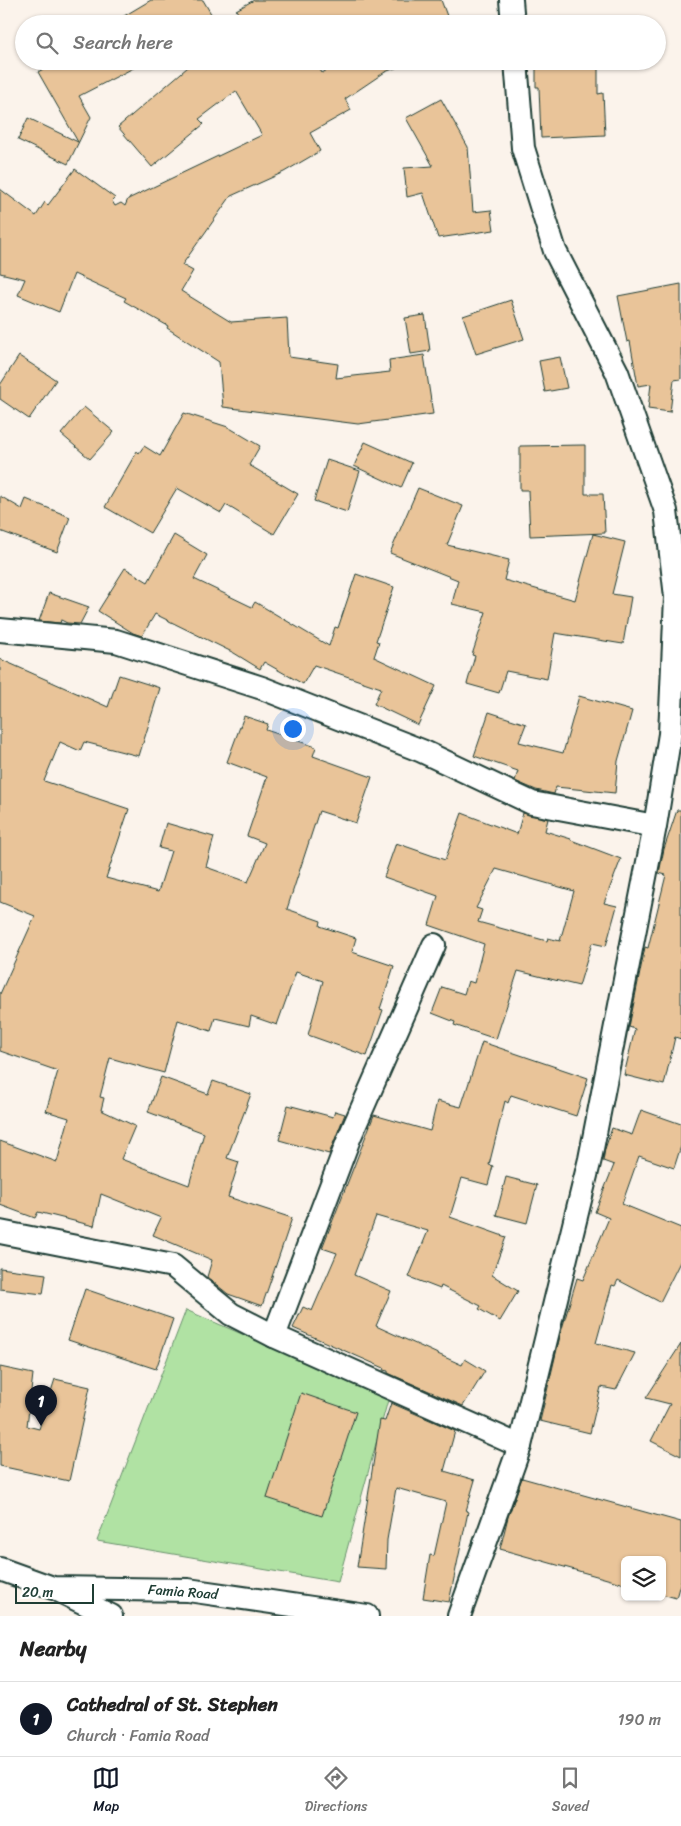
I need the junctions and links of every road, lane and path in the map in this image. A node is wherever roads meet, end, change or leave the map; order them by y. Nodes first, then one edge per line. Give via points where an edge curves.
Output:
1 (511, 0) edge
2 (512, 15) edge
3 (517, 70) edge
4 (0, 630) edge
5 (655, 826) junction
6 (434, 945) dead end
7 (0, 1232) edge
8 (274, 1336) junction
9 (520, 1446) junction
10 (0, 1570) edge
11 (53, 1588) junction
12 (111, 1616) edge
13 (367, 1616) edge
14 (459, 1616) edge

1 - 2 street
3 - 5 street via 523,148 555,251 617,372 666,511 676,597 670,734
4 - 5 street via 116,641 262,688 422,750 532,802
5 - 9 street via 590,1159
6 - 8 street via 350,1136
7 - 8 street via 173,1266 231,1314
8 - 9 street
9 - 14 street
10 - 11 street, Famia Road
11 - 12 street
11 - 13 street, Famia Road via 188,1590

